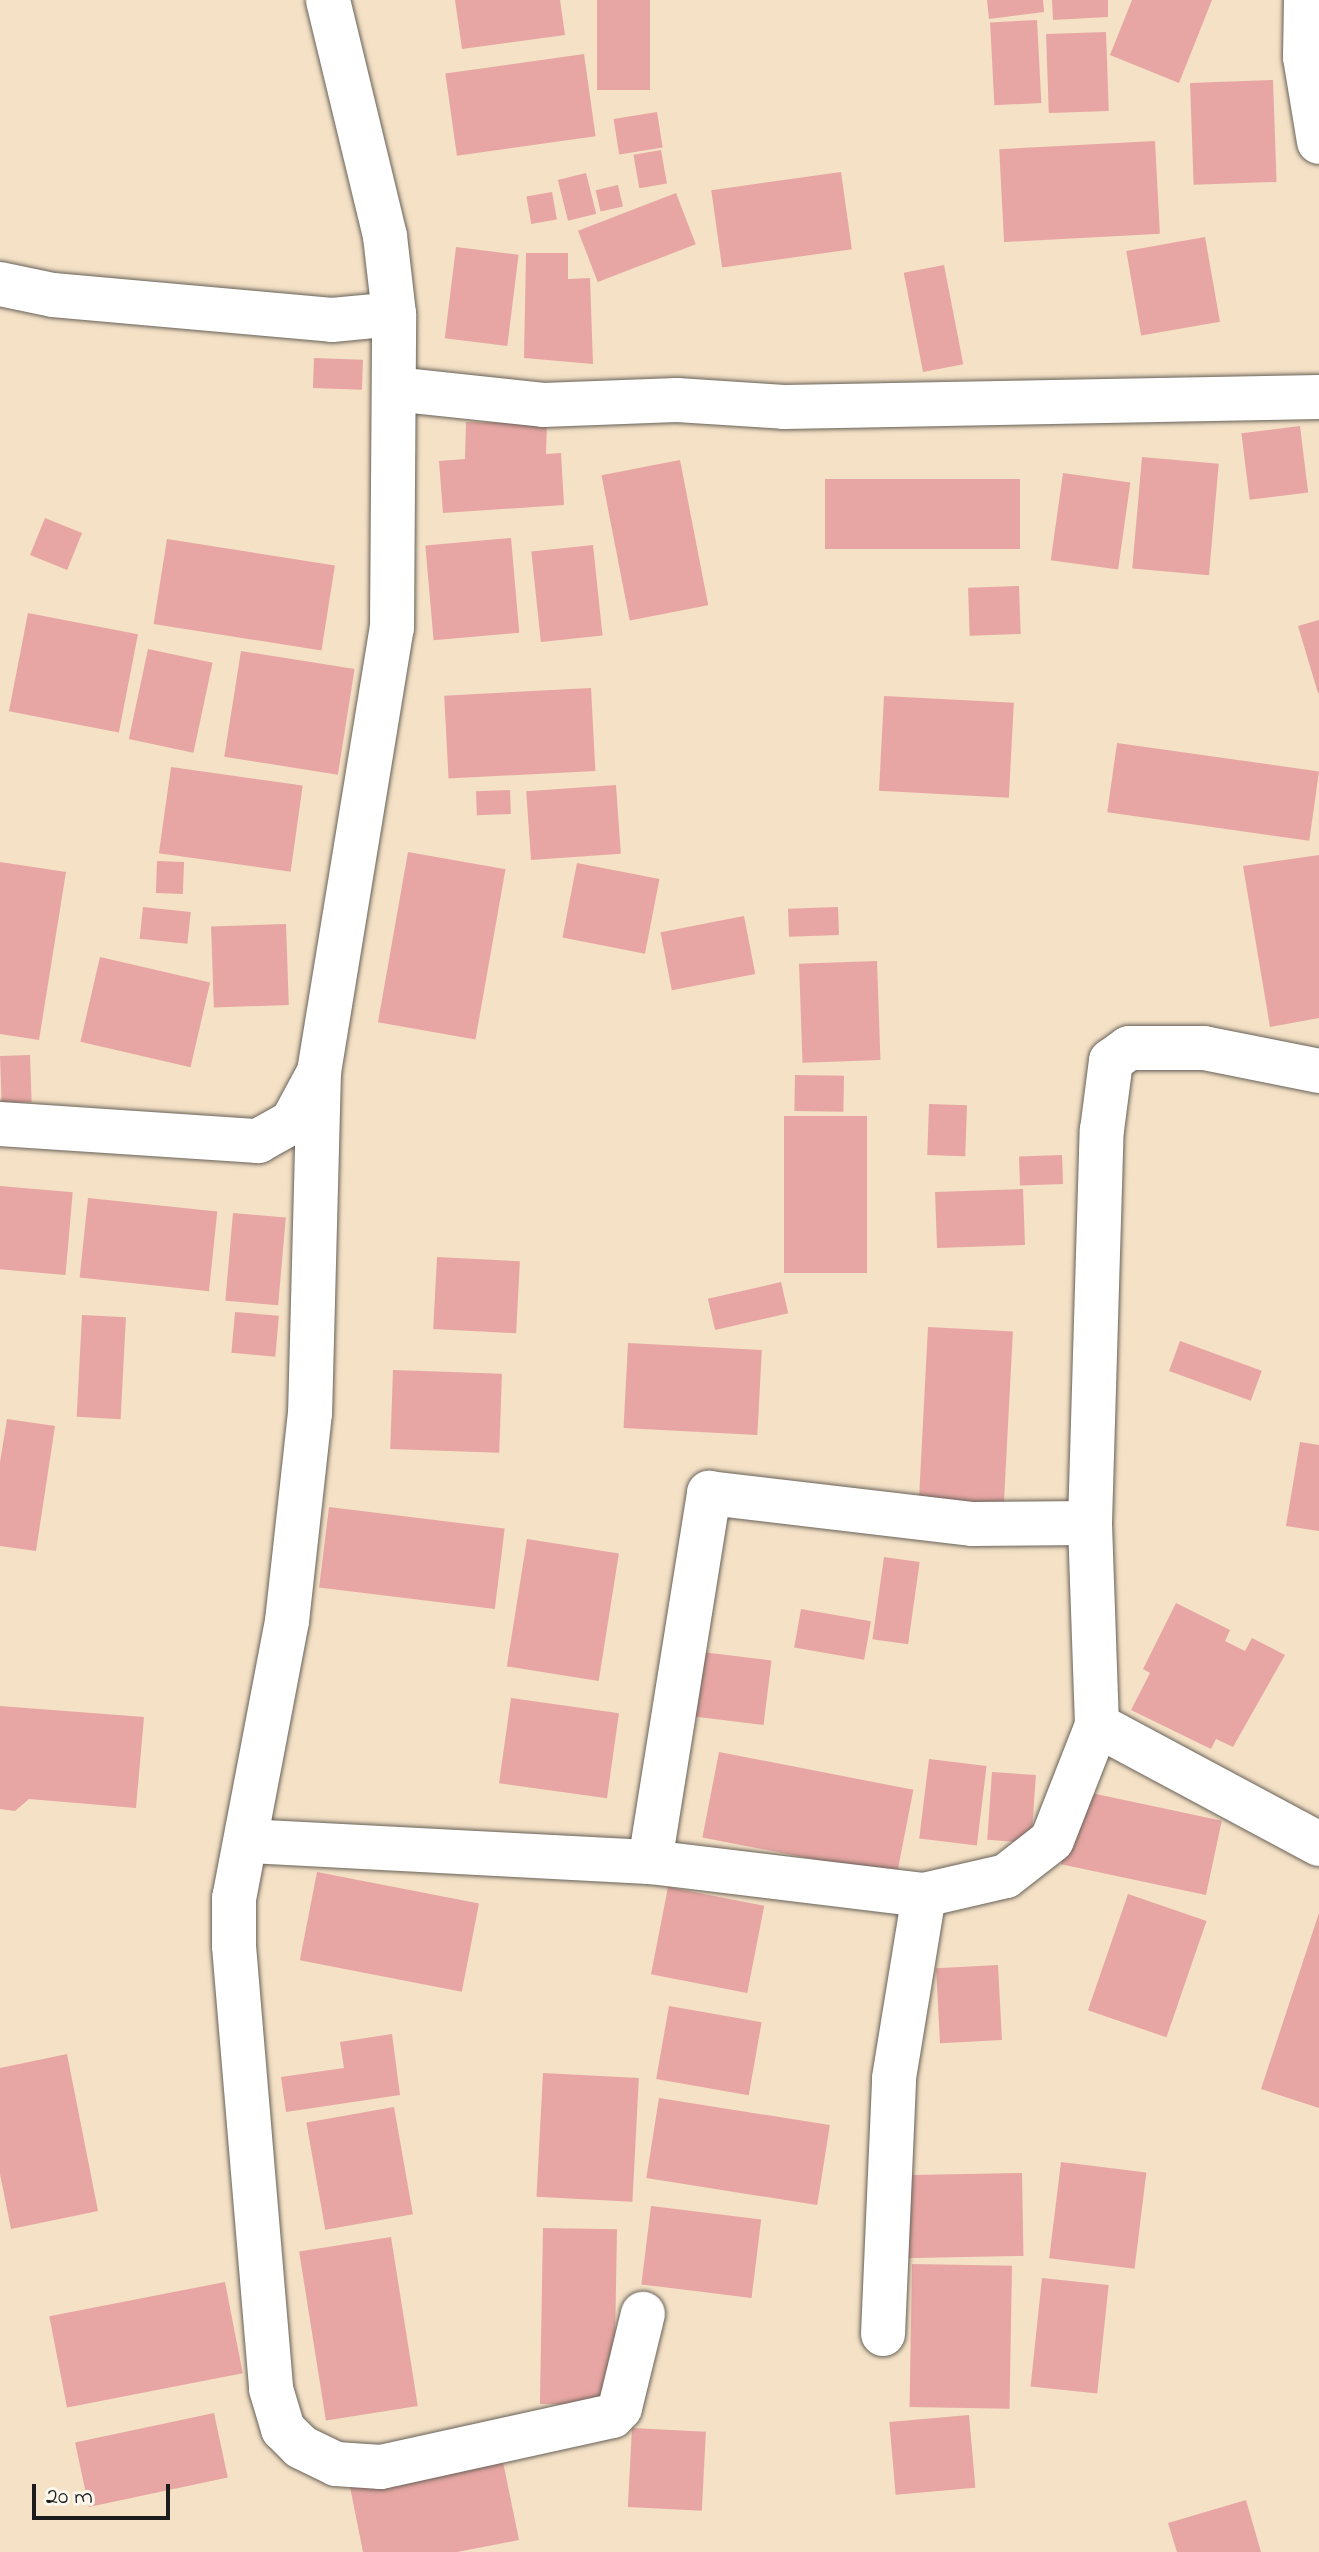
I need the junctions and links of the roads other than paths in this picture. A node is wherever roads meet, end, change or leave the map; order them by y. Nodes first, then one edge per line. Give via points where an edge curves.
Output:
1 (328, 0) edge
2 (1306, 0) edge
3 (1319, 142) edge
4 (0, 284) edge
5 (394, 314) junction
6 (394, 389) junction
7 (1319, 397) edge
8 (1319, 1071) edge
9 (319, 1072) junction
10 (0, 1124) edge
11 (1090, 1523) junction
12 (1097, 1725) junction
13 (248, 1841) junction
14 (1319, 1844) edge
15 (650, 1862) junction
16 (924, 1895) junction
17 (643, 2314) dead end
18 (883, 2334) dead end

1 - 5 street via 385,236
2 - 3 street via 1305,57
4 - 5 street via 53,295 332,320
5 - 6 street
6 - 7 street via 543,405 677,400 784,407
6 - 9 street via 392,628
8 - 11 street via 1204,1048 1129,1048 1111,1061 1102,1130
9 - 10 street via 292,1122 258,1141
9 - 13 street via 310,1413 287,1621
11 - 12 street
11 - 15 street via 973,1524 709,1493
12 - 14 street
12 - 16 street via 1052,1840 1006,1876
13 - 15 street
13 - 17 street via 234,1898 234,1946 271,2389 283,2429 301,2447 336,2464 381,2467 612,2416 620,2408
15 - 16 street
16 - 18 street via 894,2078

